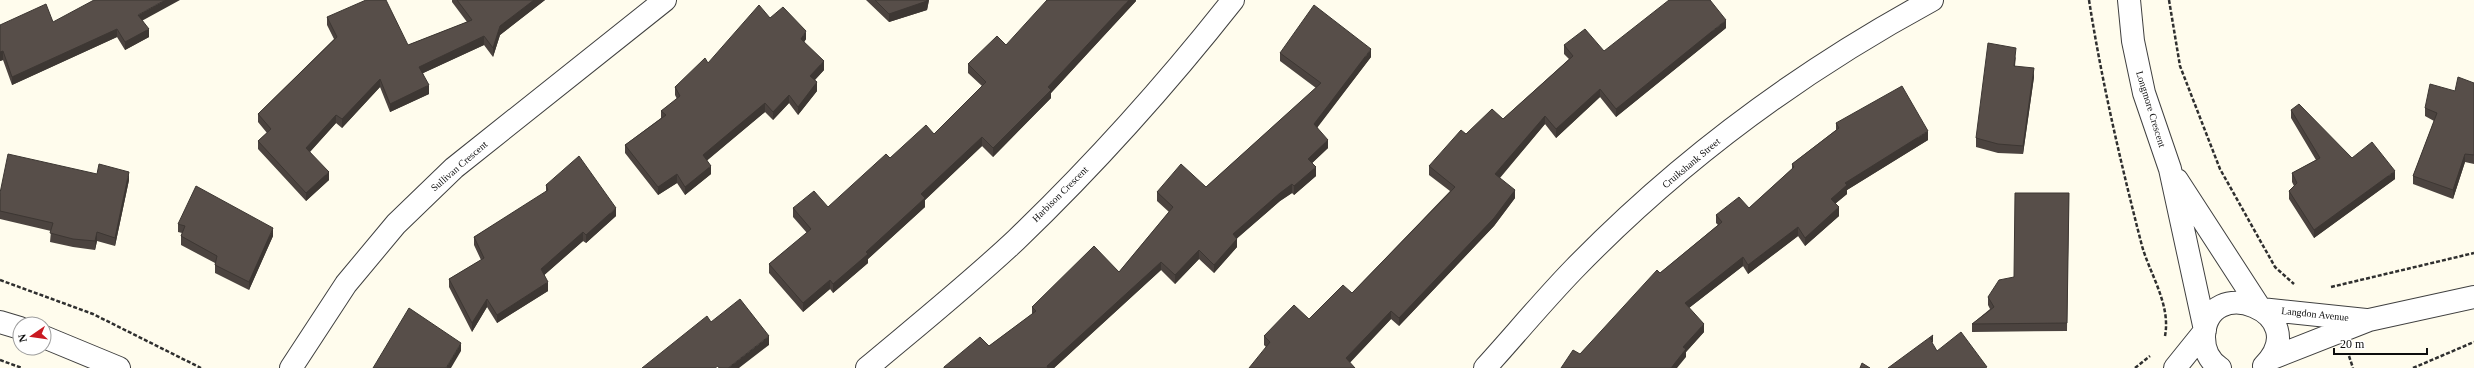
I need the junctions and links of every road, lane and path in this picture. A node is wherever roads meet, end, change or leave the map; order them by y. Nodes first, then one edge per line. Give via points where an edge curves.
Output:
1 (665, 0) edge
2 (1233, 0) edge
3 (1932, 0) edge
4 (2089, 0) edge
5 (2129, 0) edge
6 (2169, 0) edge
7 (2170, 169) junction
8 (2474, 253) edge
9 (0, 280) edge
10 (2327, 287) dead end
11 (2299, 289) dead end
12 (2474, 297) edge
13 (2261, 308) junction
14 (2369, 320) junction
15 (0, 322) edge
16 (12, 326) edge
17 (2205, 331) junction
18 (52, 340) edge
19 (2162, 340) dead end
20 (2474, 342) edge
21 (2154, 351) dead end
22 (0, 360) edge
23 (2266, 363) edge
24 (22, 368) edge
25 (120, 368) edge
26 (201, 368) edge
27 (291, 368) edge
28 (867, 368) edge
29 (1485, 368) edge
30 (2137, 368) edge
31 (2175, 368) edge
32 (2220, 368) edge
33 (2413, 368) edge

1 - 27 street, Sullivan Crescent via 454,168 396,224 346,284
2 - 28 street, Harbison Crescent via 1181,66 1128,126 1016,239 957,294
3 - 29 street, Cruikshank Street via 1827,61 1674,176 1574,269
4 - 19 path via 2111,124 2144,251 2163,303 2166,335
5 - 7 street, Longmore Crescent via 2132,41 2144,92
6 - 11 path via 2180,66 2220,169 2275,267
7 - 13 street, Longmore Crescent
7 - 17 street, Longmore Crescent
8 - 10 path
9 - 26 path via 93,314
12 - 14 street, Langdon Avenue
13 - 14 street, Langdon Avenue
13 - 17 street, Langdon Avenue via 2250,303 2227,304 2209,319
13 - 23 street, Langdon Avenue via 2269,316 2276,332 2275,348
14 - 23 street, Langdon Avenue
15 - 16 street
17 - 31 street, Langdon Avenue
17 - 32 street via 2204,344 2208,356
18 - 25 street
20 - 33 path
21 - 30 path
22 - 24 path

